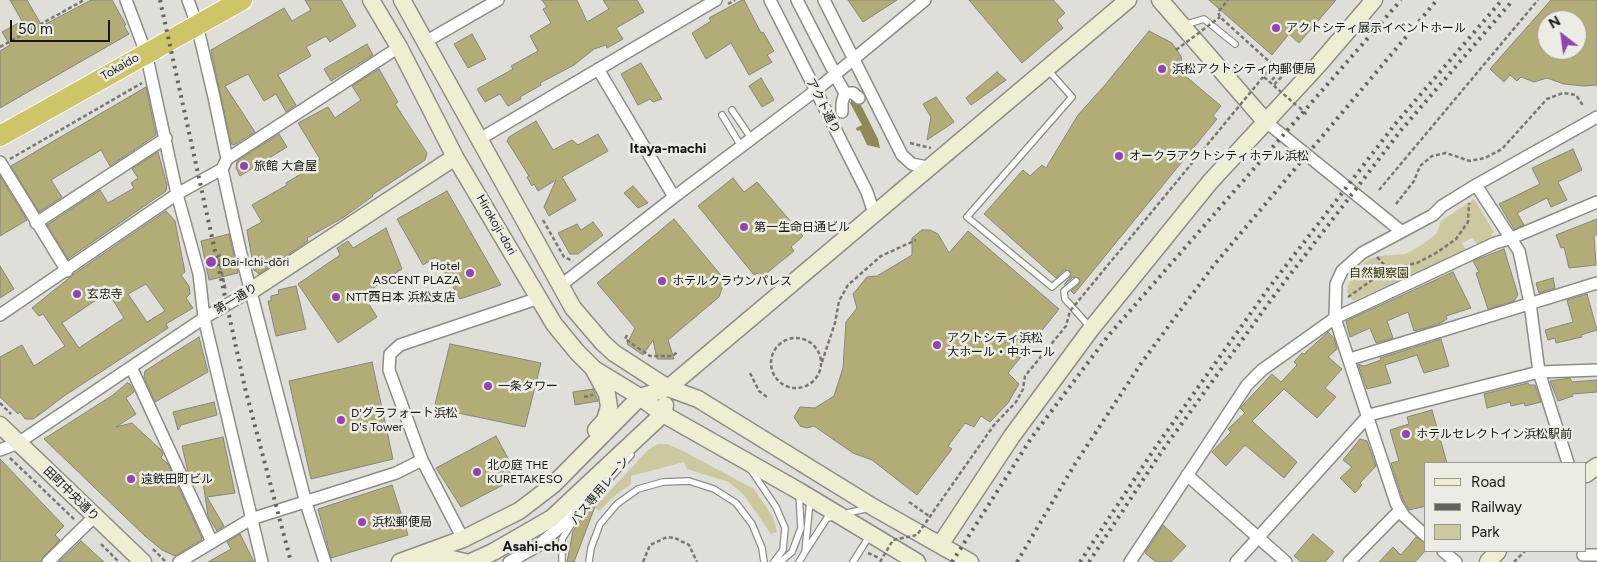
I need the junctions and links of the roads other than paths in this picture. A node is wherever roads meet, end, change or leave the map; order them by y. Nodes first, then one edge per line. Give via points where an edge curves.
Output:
1 (126, 0) edge
2 (188, 0) edge
3 (242, 0) edge
4 (371, 0) edge
5 (402, 0) edge
6 (498, 0) edge
7 (716, 0) edge
8 (770, 0) edge
9 (797, 0) edge
10 (824, 0) edge
11 (925, 0) edge
12 (1128, 0) edge
13 (1160, 0) edge
14 (1374, 0) edge
15 (1183, 26) junction
16 (194, 27) junction
17 (425, 42) junction
18 (1235, 44) dead end
19 (399, 47) junction
20 (149, 51) junction
21 (854, 58) junction
22 (832, 68) dead end
23 (598, 69) junction
24 (1047, 70) junction
25 (837, 80) dead end
26 (815, 91) junction
27 (845, 94) junction
28 (859, 98) dead end
29 (732, 110) dead end
30 (842, 112) dead end
31 (722, 116) dead end
32 (1597, 117) edge
33 (1265, 121) junction
34 (0, 136) edge
35 (166, 138) junction
36 (751, 138) junction
37 (478, 140) junction
38 (741, 146) junction
39 (455, 156) junction
40 (4, 160) edge
41 (225, 164) junction
42 (932, 168) junction
43 (1476, 185) junction
44 (177, 194) junction
45 (674, 196) junction
46 (1597, 202) edge
47 (874, 213) junction
48 (36, 223) junction
49 (1401, 231) junction
50 (1509, 239) junction
51 (66, 270) junction
52 (1067, 274) dead end
53 (1076, 281) dead end
54 (1597, 283) edge
55 (560, 286) junction
56 (252, 290) junction
57 (539, 298) junction
58 (1530, 303) junction
59 (0, 315) edge
60 (204, 318) junction
61 (1335, 318) junction
62 (1091, 329) junction
63 (1350, 359) junction
64 (132, 367) junction
65 (594, 369) junction
66 (1597, 370) edge
67 (1539, 372) junction
68 (667, 392) junction
69 (644, 400) junction
70 (1369, 415) junction
71 (657, 419) junction
72 (0, 425) edge
73 (9, 450) edge
74 (422, 460) junction
75 (745, 461) junction
76 (1568, 462) edge
77 (602, 472) junction
78 (1187, 475) junction
79 (539, 495) junction
80 (804, 495) junction
81 (306, 503) junction
82 (873, 507) junction
83 (519, 511) junction
84 (1399, 511) junction
85 (95, 516) junction
86 (838, 516) junction
87 (251, 519) junction
88 (871, 533) junction
89 (1424, 534) edge
90 (1260, 537) junction
91 (463, 539) junction
92 (212, 542) junction
93 (940, 545) junction
94 (805, 552) junction
95 (1444, 552) edge
96 (1497, 552) edge
97 (1597, 555) edge
98 (1582, 556) edge
99 (48, 562) edge
100 (142, 562) edge
101 (179, 562) edge
102 (262, 562) edge
103 (324, 562) edge
104 (400, 562) edge
105 (422, 562) edge
106 (465, 562) edge
107 (471, 562) edge
108 (509, 562) edge
109 (562, 562) edge
110 (589, 562) edge
111 (764, 562) edge
112 (774, 562) edge
113 (780, 562) edge
114 (799, 562) edge
115 (853, 562) edge
116 (917, 562) edge
117 (970, 562) edge
118 (1130, 562) edge
119 (1236, 562) edge
120 (1286, 562) edge
121 (1349, 562) edge
122 (1456, 562) edge
123 (1488, 562) edge

1 - 20 street
2 - 16 street
3 - 16 highway, Tokaido
4 - 19 street, Hirokoji-dori
5 - 17 street, Hirokoji-dori
6 - 17 street
7 - 23 street
8 - 26 street, アクト通り
9 - 22 street
10 - 21 street
11 - 21 street
12 - 24 street
13 - 15 street
14 - 33 street
15 - 18 lane via 1204,19
15 - 33 street
16 - 20 highway, Tokaido
16 - 41 street
17 - 37 street, Hirokoji-dori
19 - 39 street, Hirokoji-dori
19 - 41 street
20 - 34 highway, Tokaido
20 - 35 street
21 - 26 street
21 - 42 street via 902,156 912,164
23 - 37 street
23 - 45 street
24 - 42 street
24 - 52 lane via 1072,97 967,217 1052,287
25 - 27 street
26 - 36 street
26 - 47 street, アクト通り via 867,192
27 - 28 street via 853,93
27 - 30 street
29 - 36 lane
31 - 38 lane
32 - 43 street
33 - 49 street
33 - 62 street via 1210,182
35 - 44 street
35 - 48 street
36 - 38 street
37 - 55 street, Hirokoji-dori
38 - 45 street
39 - 56 street, 第一通り
39 - 57 street, Hirokoji-dori
40 - 48 street
41 - 44 street
41 - 56 street via 240,250
42 - 47 street
43 - 49 street via 1433,215
43 - 50 street
44 - 51 street
44 - 60 street via 199,274
45 - 55 street
46 - 50 street
47 - 68 street
48 - 51 street
49 - 61 street via 1362,253 1342,271 1336,284
50 - 58 street via 1519,251
50 - 61 street via 1494,243
51 - 59 street
53 - 62 lane via 1064,291 1065,299
54 - 58 street
55 - 68 street, Hirokoji-dori via 578,316 603,343
56 - 60 street, 第一通り
56 - 81 street
57 - 65 street, Hirokoji-dori via 571,345
57 - 74 street via 400,345 390,354 389,370
58 - 63 street
58 - 67 street
60 - 64 street, 第一通り
60 - 87 street
61 - 63 street
61 - 78 street via 1262,370 1247,385
62 - 93 street via 1012,436
63 - 70 street
64 - 73 street, 第一通り
64 - 92 street
65 - 69 street, Hirokoji-dori
65 - 79 street via 607,394 608,413 592,435 543,484
66 - 67 street
67 - 70 street
67 - 76 street
68 - 69 street
68 - 71 street
68 - 82 street, Hirokoji-dori via 688,395
69 - 71 street, Hirokoji-dori
69 - 79 street
69 - 83 street via 559,489 542,502
70 - 84 street
70 - 90 street
71 - 75 street, Hirokoji-dori
71 - 77 street
71 - 109 lane, バス専用レーン via 644,441 566,532 562,539
72 - 73 street, 田町中央通り
73 - 85 street, 田町中央通り
74 - 81 street via 396,473
74 - 91 street
75 - 80 street, Hirokoji-dori
75 - 112 lane via 776,507 785,528 784,550
77 - 107 street via 552,518
77 - 108 street via 597,486 570,518 548,539
78 - 90 street
78 - 118 street
79 - 83 street
80 - 86 street, Hirokoji-dori
80 - 94 lane
80 - 113 lane via 801,528 792,552
81 - 87 street
81 - 103 street
82 - 86 lane
82 - 93 street, Hirokoji-dori
83 - 91 street
84 - 89 street
84 - 121 street
85 - 99 street
85 - 100 street, 田町中央通り
86 - 88 street, Hirokoji-dori
86 - 94 lane via 828,518
87 - 92 street
87 - 102 street
88 - 115 lane
88 - 116 street, Hirokoji-dori
90 - 119 street
90 - 120 street
91 - 104 street
92 - 101 street
93 - 117 street, Hirokoji-dori
94 - 114 lane
95 - 122 street
96 - 123 street
97 - 98 street
105 - 106 street via 443,558
110 - 111 lane, バス専用レーン via 590,548 600,524 617,504 638,489 663,482 689,482 714,489 736,503 752,524

